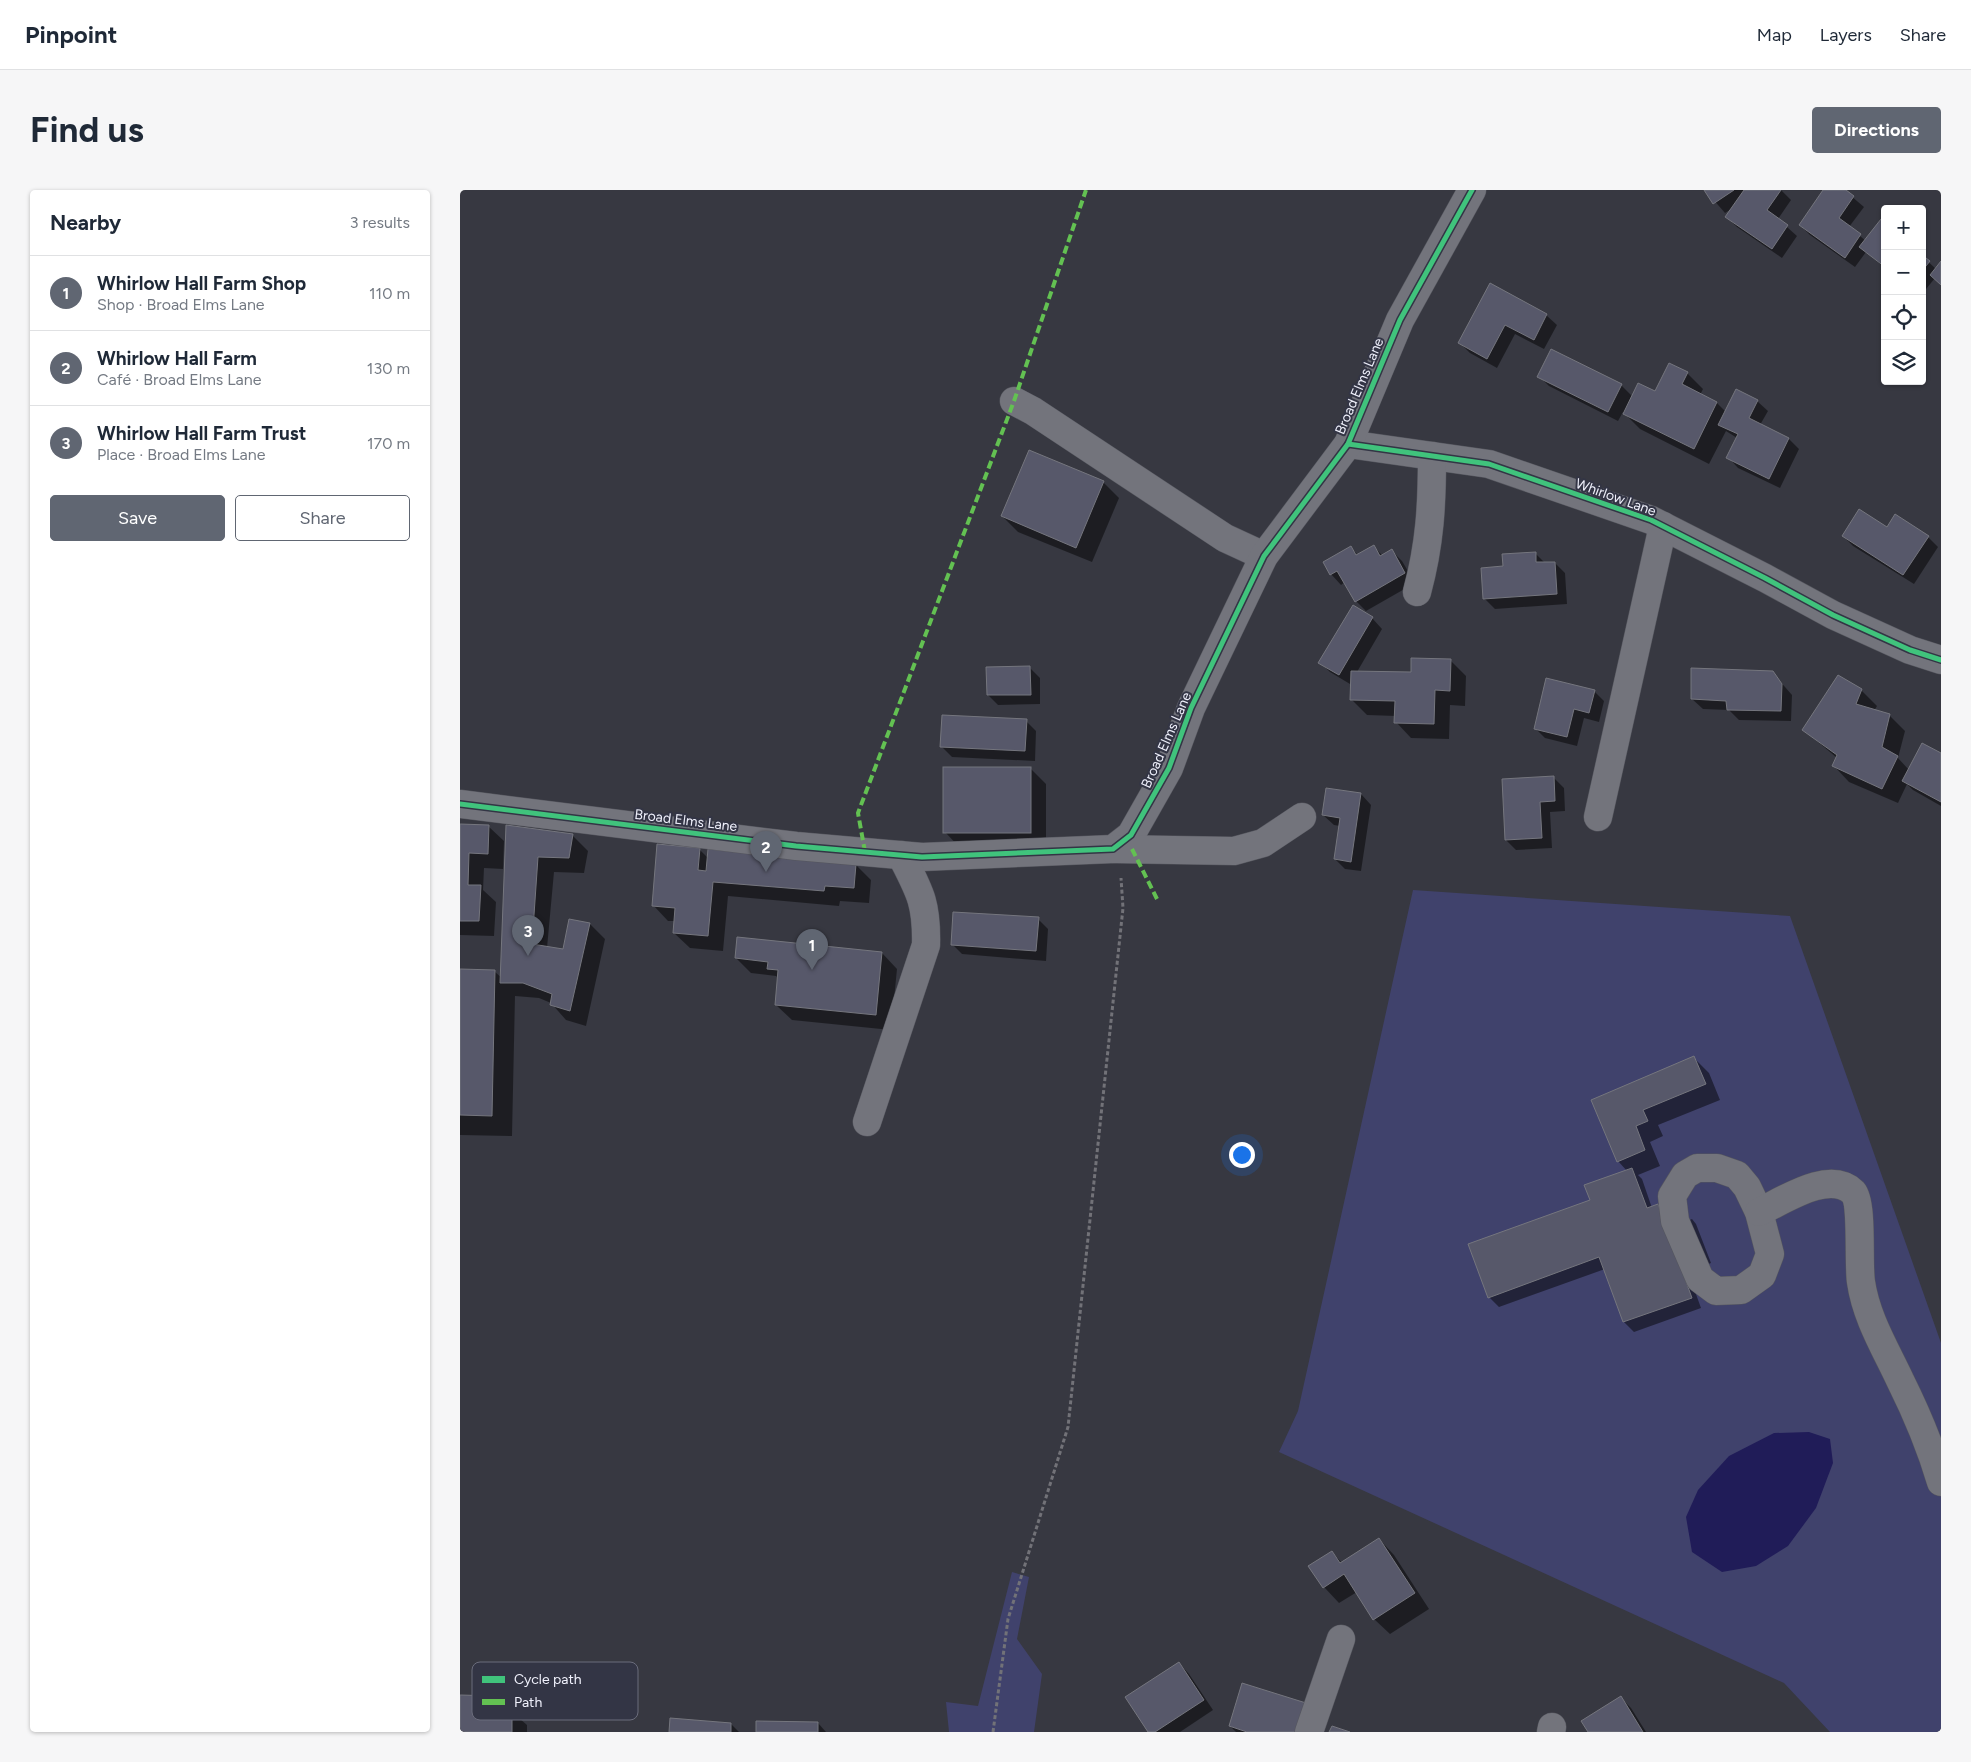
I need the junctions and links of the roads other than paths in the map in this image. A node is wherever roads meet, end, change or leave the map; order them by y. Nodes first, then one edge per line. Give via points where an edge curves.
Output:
1 (1472, 190) edge
2 (1014, 401) dead end
3 (1348, 444) junction
4 (1432, 456) junction
5 (1663, 526) junction
6 (1264, 556) junction
7 (1417, 592) dead end
8 (1941, 660) edge
9 (460, 804) edge
10 (1302, 817) dead end
11 (1598, 817) dead end
12 (1113, 849) junction
13 (902, 855) junction
14 (867, 1122) dead end
15 (1759, 1212) junction
16 (1941, 1482) edge
17 (1340, 1639) dead end
18 (1310, 1732) edge

1 - 3 street, Broad Elms Lane via 1400,320
2 - 6 street via 1225,538
3 - 4 street, Whirlow Lane
3 - 6 street, Broad Elms Lane
4 - 5 street, Whirlow Lane via 1489,464
4 - 7 street via 1432,510 1426,558
5 - 8 street, Whirlow Lane via 1833,615 1910,650
5 - 11 street
6 - 12 street, Broad Elms Lane via 1192,708 1168,768 1131,835
9 - 13 street, Broad Elms Lane via 796,846
10 - 12 street via 1263,843 1234,851
12 - 13 street, Broad Elms Lane via 922,857
13 - 14 street via 920,893 926,916 926,945
15 - 15 street via 1770,1254 1762,1275 1741,1290 1716,1291 1700,1279 1675,1222 1672,1196 1685,1175 1697,1168 1718,1168 1737,1175
15 - 16 street via 1820,1184 1834,1182 1853,1192 1858,1204 1860,1281 1868,1314 1903,1385
17 - 18 street

